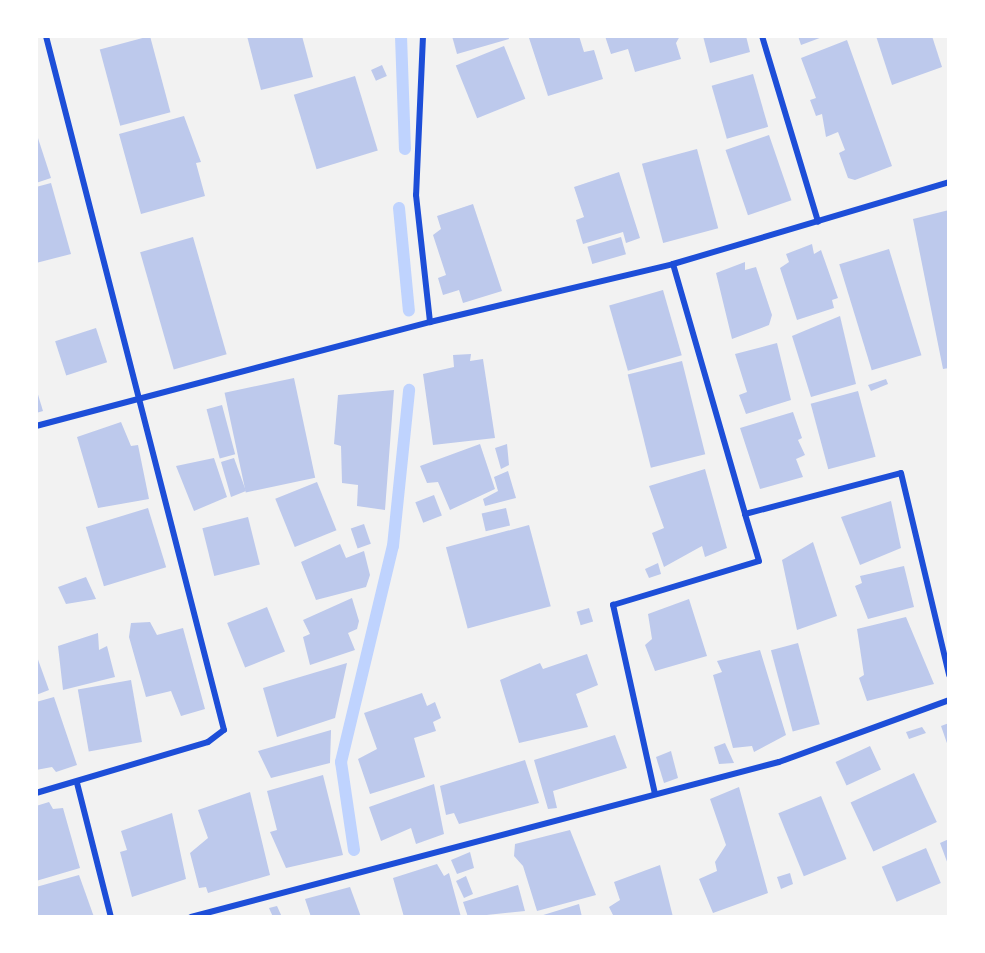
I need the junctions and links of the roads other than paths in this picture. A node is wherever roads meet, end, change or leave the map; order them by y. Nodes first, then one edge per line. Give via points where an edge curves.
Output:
1 (46, 36) edge
2 (423, 36) edge
3 (762, 36) edge
4 (949, 182) edge
5 (818, 222) junction
6 (673, 264) junction
7 (430, 322) junction
8 (136, 400) junction
9 (36, 426) edge
10 (745, 514) junction
11 (949, 675) edge
12 (949, 700) edge
13 (77, 783) junction
14 (36, 793) edge
15 (655, 794) junction
16 (111, 917) edge
17 (190, 917) edge

1 - 8 street
2 - 7 street via 416,195
3 - 5 street
4 - 5 street
5 - 6 street
6 - 7 street
6 - 10 street
7 - 8 street
8 - 9 street
8 - 13 street via 224,730 207,742
10 - 11 street via 901,473
10 - 15 street via 759,561 613,605
12 - 15 street via 779,762
13 - 14 street
13 - 16 street
15 - 17 street

